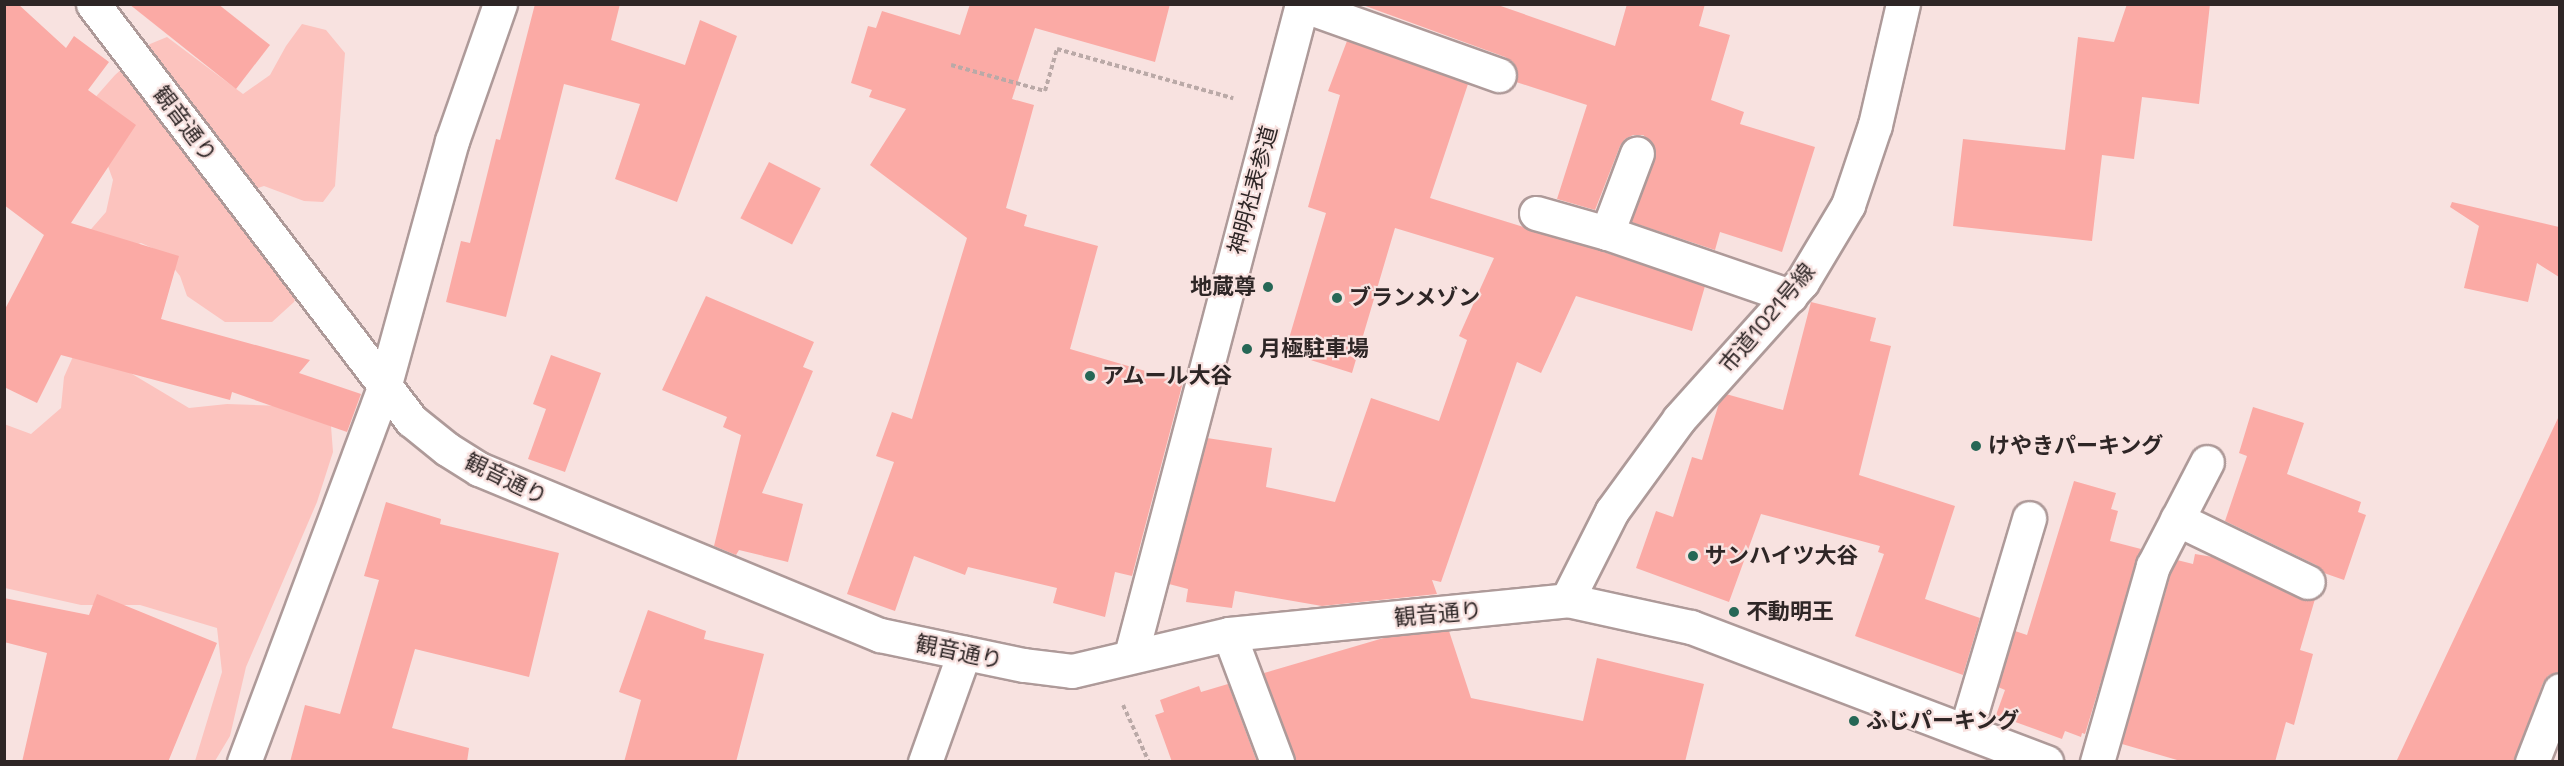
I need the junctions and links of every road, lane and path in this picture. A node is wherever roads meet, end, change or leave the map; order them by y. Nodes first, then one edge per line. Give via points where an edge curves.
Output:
1 (93, 4) edge
2 (500, 4) edge
3 (1903, 4) edge
4 (1302, 5) edge
5 (951, 65) dead end
6 (1499, 75) dead end
7 (1274, 110) junction
8 (1637, 153) dead end
9 (1536, 213) dead end
10 (1607, 233) junction
11 (1790, 296) junction
12 (385, 384) junction
13 (2207, 462) dead end
14 (2029, 518) dead end
15 (2177, 519) junction
16 (2308, 582) dead end
17 (1567, 600) junction
18 (1229, 634) junction
19 (964, 653) junction
20 (1131, 655) junction
21 (2559, 690) edge
22 (1123, 705) dead end
23 (1966, 730) junction
24 (244, 762) edge
25 (925, 762) edge
26 (1149, 762) edge
27 (1277, 762) edge
28 (2046, 762) edge
29 (2097, 762) edge
30 (2532, 762) edge

1 - 12 street, 観音通り
2 - 12 street via 452,141
3 - 11 street, 市道1021号線 via 1875,125 1848,205
4 - 6 street
4 - 7 street, 神明社表参道
5 - 7 path via 1045,91 1057,49
7 - 20 street, 神明社表参道
8 - 10 street
9 - 10 street
10 - 11 street
11 - 17 street, 市道1021号線 via 1659,446 1612,511
12 - 19 street, 観音通り via 411,420 479,470 880,635
12 - 24 street
13 - 15 street
14 - 23 street
15 - 16 street
15 - 29 street via 2153,566
17 - 18 street, 観音通り
17 - 23 street, 観音通り via 1691,627
18 - 20 street, 観音通り
18 - 27 street
19 - 20 street, 観音通り via 1072,671
19 - 25 street
21 - 30 street
22 - 26 path
23 - 28 street, 観音通り

